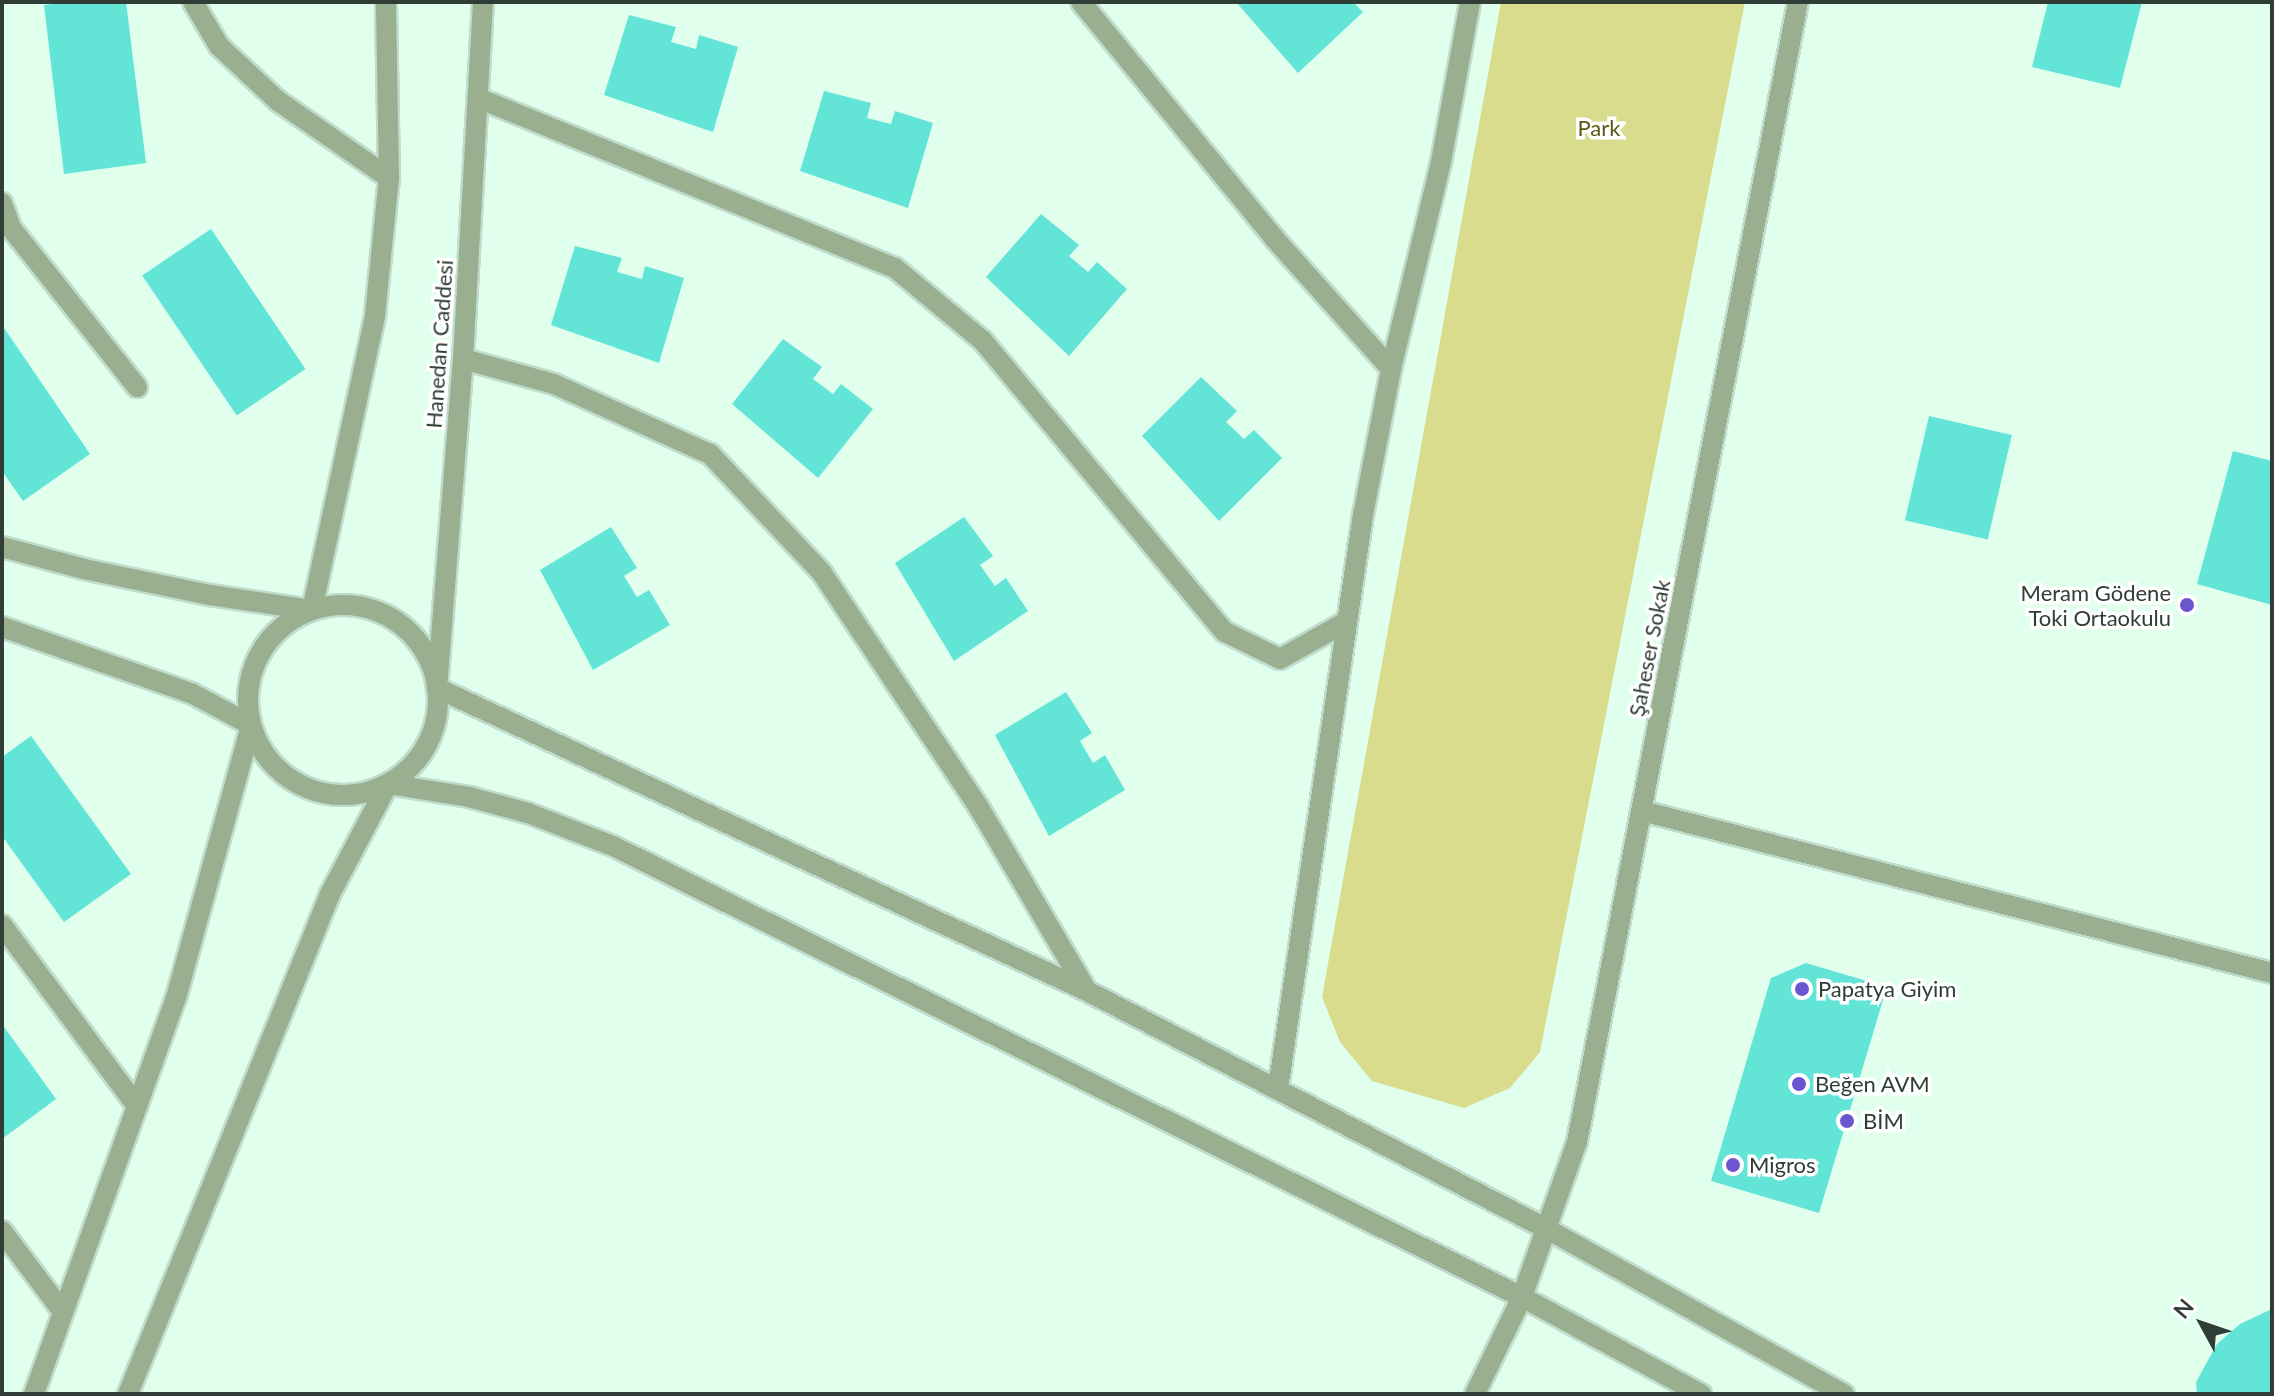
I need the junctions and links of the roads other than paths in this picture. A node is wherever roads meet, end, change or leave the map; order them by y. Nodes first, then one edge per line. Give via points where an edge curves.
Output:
1 (193, 2) edge
2 (386, 2) edge
3 (483, 2) edge
4 (1081, 2) edge
5 (1470, 2) edge
6 (1798, 2) edge
7 (478, 98) junction
8 (389, 178) junction
9 (2, 203) edge
10 (463, 359) junction
11 (1391, 369) junction
12 (137, 387) dead end
13 (2, 547) edge
14 (312, 610) junction
15 (1344, 623) junction
16 (2, 627) edge
17 (437, 688) junction
18 (251, 725) junction
19 (388, 784) junction
20 (1642, 811) junction
21 (2, 925) edge
22 (2272, 973) edge
23 (1087, 991) junction
24 (1278, 1089) junction
25 (137, 1106) junction
26 (1547, 1229) junction
27 (2, 1231) edge
28 (1522, 1297) junction
29 (63, 1312) junction
30 (34, 1394) edge
31 (128, 1394) edge
32 (1475, 1394) edge
33 (1701, 1394) edge
34 (1844, 1394) edge

1 - 8 street via 219,46 278,101
2 - 8 street
3 - 7 street, Hanedan Caddesi
4 - 11 street via 1274,238
5 - 11 street via 1441,162
6 - 20 street, Şaheser Sokak
7 - 10 street, Hanedan Caddesi
7 - 15 street via 895,268 983,341 1225,632 1280,659
8 - 14 street via 375,315
9 - 12 street via 11,228
10 - 17 street, Hanedan Caddesi
10 - 23 street via 554,384 710,454 822,573 978,806
11 - 15 street
13 - 14 street via 210,595
14 - 17 street via 367,608 394,620 430,661
14 - 18 street via 287,623 266,643 247,697
15 - 24 street
16 - 18 street via 193,694
17 - 19 street via 436,717 427,744 411,767
17 - 23 street
18 - 19 street via 262,751 281,773 305,788 332,795 361,794
18 - 25 street via 176,998
19 - 28 street via 528,813 615,847
19 - 31 street via 330,894
20 - 22 street
20 - 26 street, Şaheser Sokak via 1577,1142
21 - 25 street
23 - 24 street
24 - 26 street
25 - 29 street
26 - 28 street, Şaheser Sokak
26 - 34 street
27 - 29 street
28 - 32 street, Şaheser Sokak
28 - 33 street
29 - 30 street

